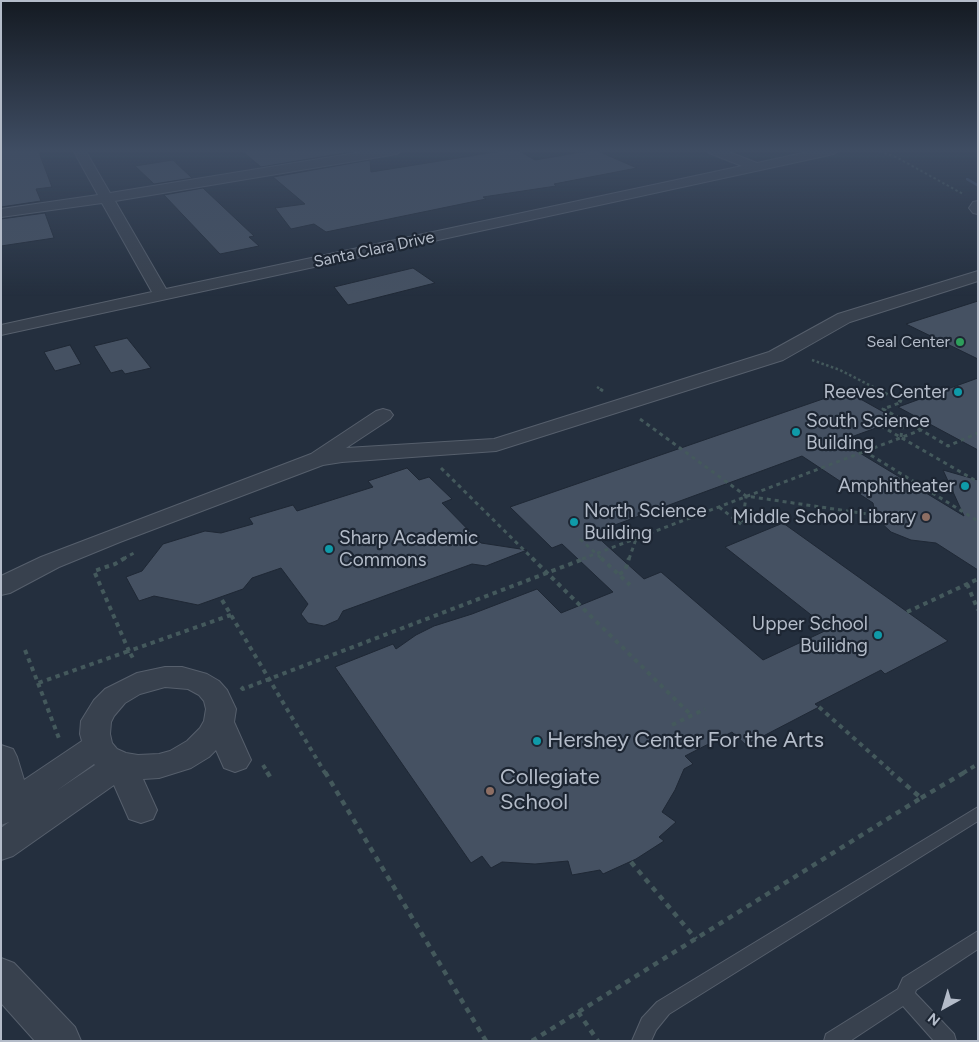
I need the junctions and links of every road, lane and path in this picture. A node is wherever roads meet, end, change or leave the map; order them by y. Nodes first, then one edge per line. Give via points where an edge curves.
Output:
1 (107, 198) edge
2 (103, 199) edge
3 (610, 199) edge
4 (978, 205) edge
5 (978, 210) edge
6 (1, 213) edge
7 (978, 276) edge
8 (162, 296) junction
9 (1, 330) edge
10 (804, 357) dead end
11 (597, 387) dead end
12 (622, 405) junction
13 (383, 415) dead end
14 (903, 420) junction
15 (881, 426) dead end
16 (921, 430) junction
17 (978, 433) edge
18 (900, 437) junction
19 (432, 450) junction
20 (864, 451) junction
21 (318, 459) junction
22 (978, 482) edge
23 (746, 496) junction
24 (719, 507) junction
25 (888, 517) dead end
26 (978, 521) edge
27 (636, 538) junction
28 (580, 539) dead end
29 (596, 554) junction
30 (547, 572) junction
31 (618, 574) junction
32 (978, 579) edge
33 (967, 584) junction
34 (630, 585) dead end
35 (1, 587) edge
36 (222, 600) dead end
37 (978, 610) edge
38 (907, 612) dead end
39 (269, 679) junction
40 (819, 707) dead end
41 (705, 709) dead end
42 (691, 715) junction
43 (219, 722) junction
44 (672, 726) dead end
45 (109, 755) junction
46 (2, 758) edge
47 (235, 760) dead end
48 (978, 764) edge
49 (921, 798) junction
50 (7, 808) edge
51 (141, 810) dead end
52 (978, 813) edge
53 (1, 846) edge
54 (631, 862) dead end
55 (696, 939) junction
56 (978, 939) edge
57 (1, 975) edge
58 (905, 995) junction
59 (578, 1012) junction
60 (61, 1041) edge
61 (486, 1041) edge
62 (532, 1041) edge
63 (598, 1041) edge
64 (641, 1041) edge
65 (833, 1041) edge
66 (947, 1041) edge

1 - 8 street
2 - 6 street
3 - 8 street, Santa Clara Drive
4 - 5 street
7 - 12 street via 844,318 776,356
8 - 9 street, Santa Clara Drive
10 - 14 path via 840,370 902,402 883,409
11 - 12 path
12 - 19 street via 496,444
12 - 23 path
13 - 21 street
14 - 16 path
14 - 18 path
15 - 18 path
16 - 17 path via 948,446
16 - 18 path
18 - 20 path
18 - 22 path
19 - 21 street
19 - 30 path via 436,464
20 - 23 path
20 - 26 path
21 - 35 street via 111,537
23 - 24 path
23 - 24 path via 742,525
23 - 25 path
24 - 27 path
27 - 29 path
27 - 31 path via 625,572
28 - 29 path
29 - 30 path
29 - 31 path
30 - 39 path
30 - 42 path
31 - 34 path
32 - 33 path
33 - 37 path
33 - 38 path
36 - 39 path
39 - 61 path
40 - 49 path
41 - 42 path
42 - 44 path
43 - 45 street via 198,749 180,760 138,767
43 - 45 street via 217,697 209,688 182,677 156,679 130,687 104,708 96,721 94,734
43 - 47 street
45 - 50 street
45 - 51 street
45 - 53 street
46 - 50 street
48 - 49 path
49 - 55 path
52 - 64 lane via 663,1008 649,1024
54 - 55 path
55 - 59 path
56 - 58 lane via 909,984
57 - 60 street
58 - 65 lane
58 - 66 lane
59 - 62 path
59 - 63 path

